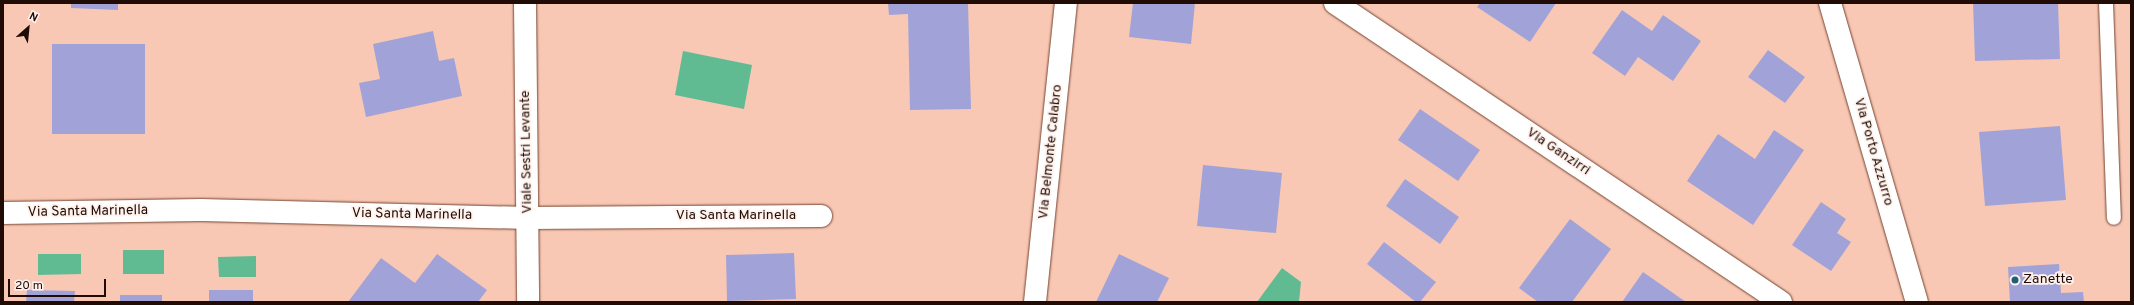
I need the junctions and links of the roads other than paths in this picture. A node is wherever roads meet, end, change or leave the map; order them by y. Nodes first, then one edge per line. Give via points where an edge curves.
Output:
1 (525, 3) edge
2 (1066, 3) edge
3 (1335, 3) edge
4 (1830, 3) edge
5 (2106, 3) edge
6 (3, 213) edge
7 (821, 216) dead end
8 (528, 218) junction
9 (2114, 218) dead end
10 (528, 302) edge
11 (1035, 302) edge
12 (1781, 302) edge
13 (1917, 302) edge

1 - 8 street, Viale Sestri Levante
2 - 11 street, Via Belmonte Calabro
3 - 12 street, Via Ganzirri
4 - 13 street, Via Porto Azzurro
5 - 9 lane
6 - 8 street, Via Santa Marinella via 201,210
7 - 8 street, Via Santa Marinella
8 - 10 street, Viale Sestri Levante

